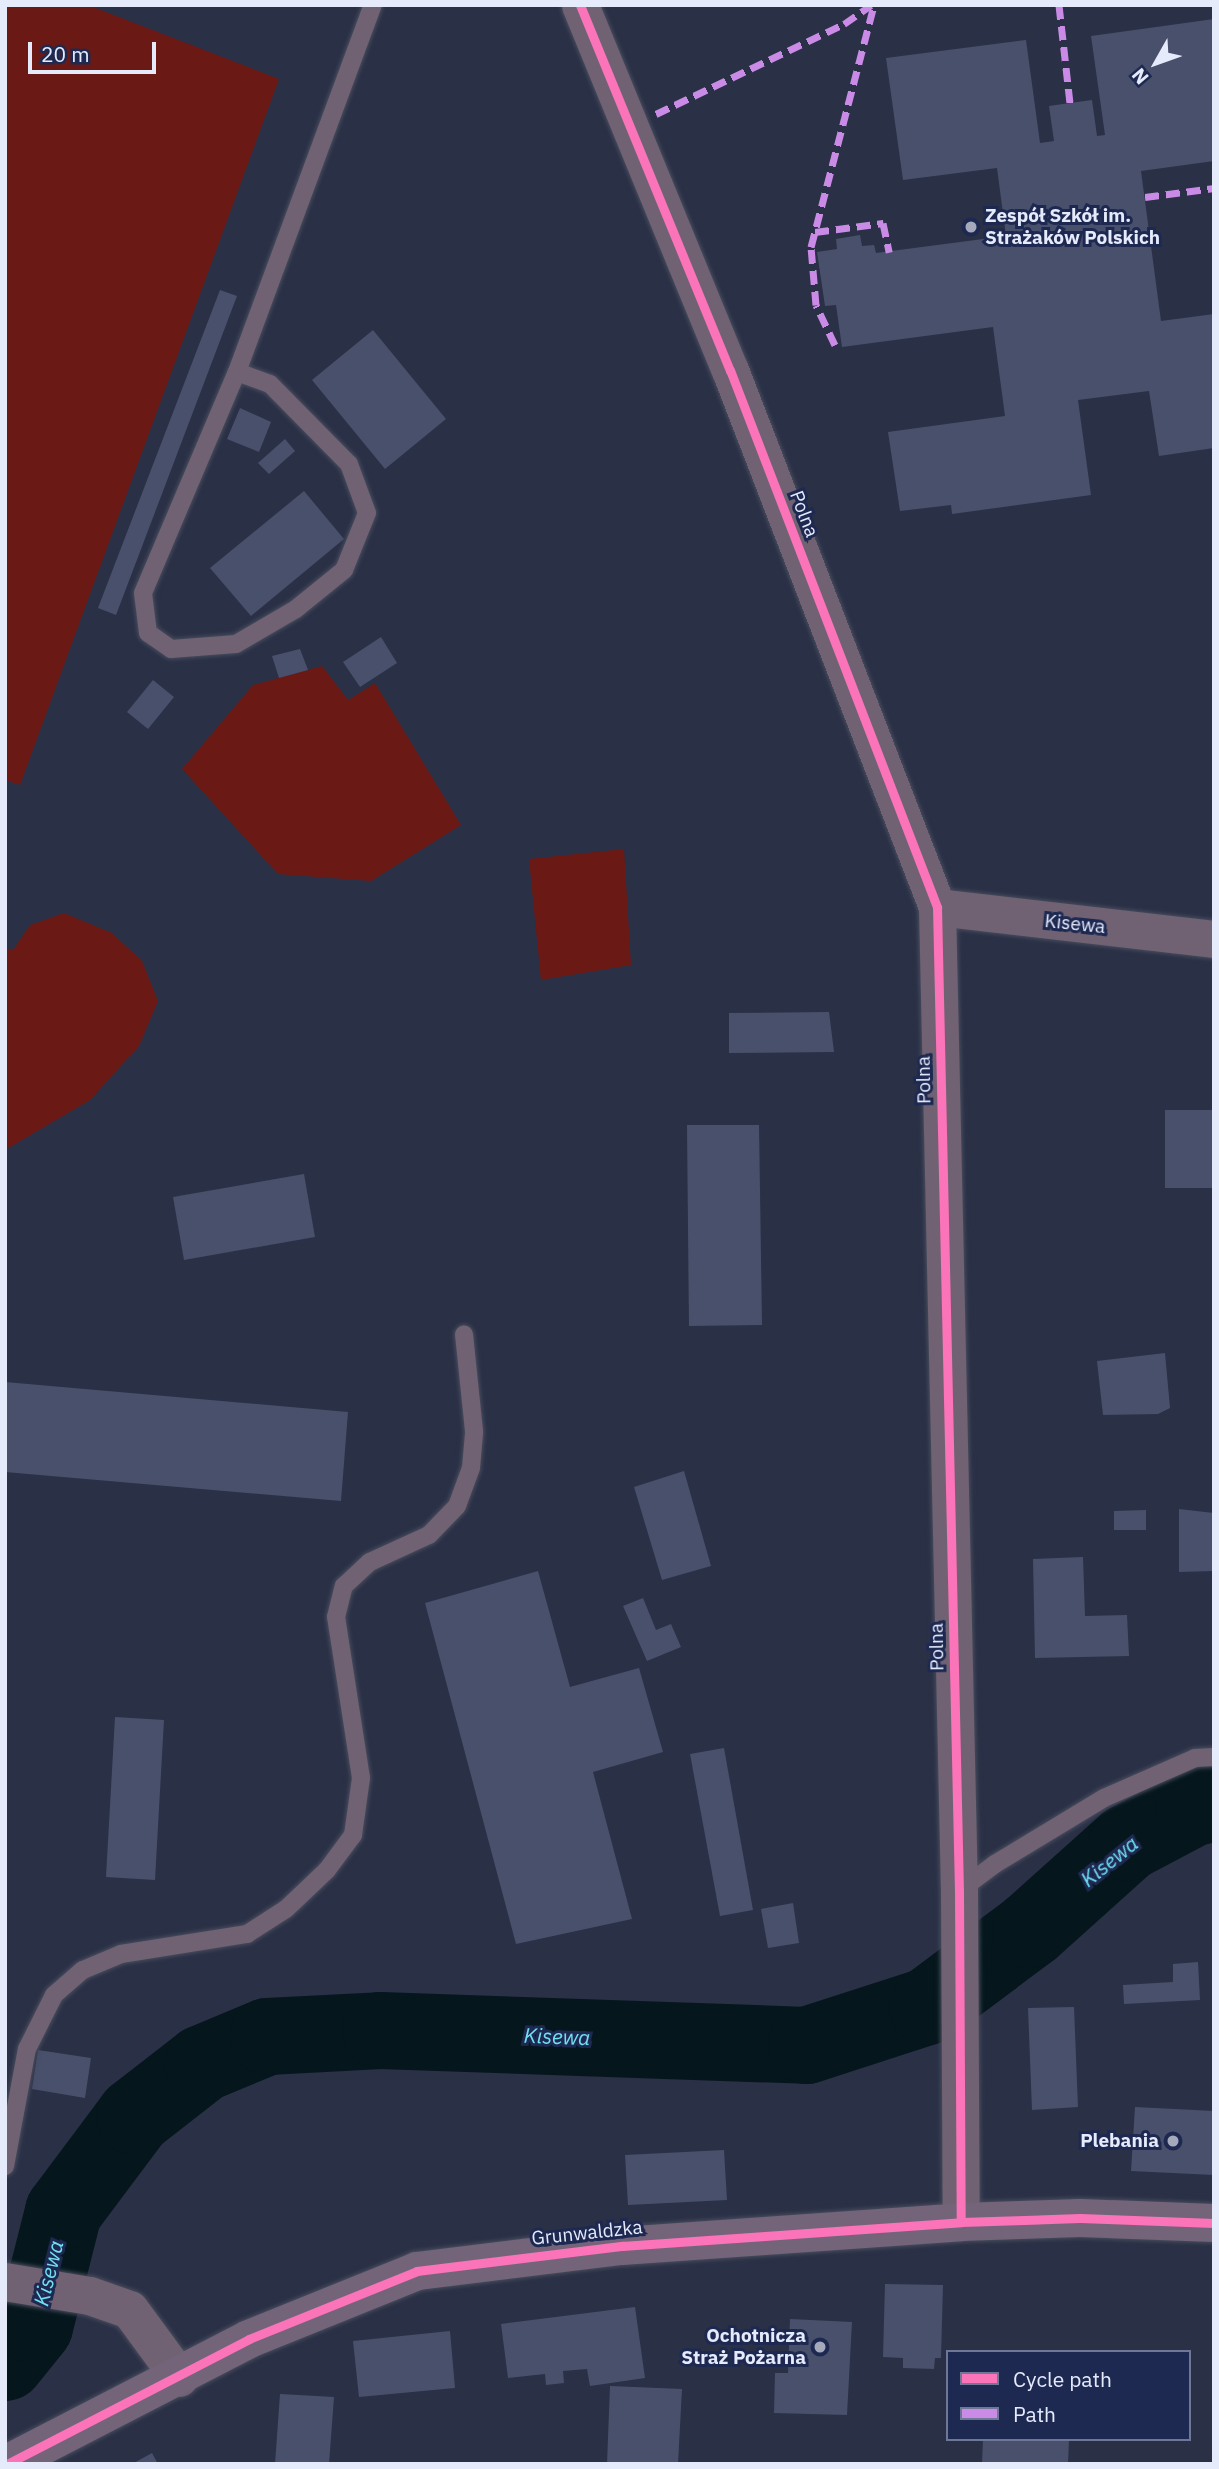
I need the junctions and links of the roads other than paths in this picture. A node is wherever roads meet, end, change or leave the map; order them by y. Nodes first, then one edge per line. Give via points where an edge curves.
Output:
1 (373, 5) edge
2 (580, 5) edge
3 (237, 372) junction
4 (937, 907) junction
5 (1214, 939) edge
6 (464, 1335) dead end
7 (1214, 1757) edge
8 (959, 1891) junction
9 (5, 2166) edge
10 (961, 2222) junction
11 (1214, 2223) edge
12 (5, 2282) edge
13 (180, 2378) junction
14 (8, 2464) edge

1 - 3 lane
2 - 4 street, Polna via 730,370
3 - 3 lane via 143,593 148,633 171,649 236,644 296,609 344,570 367,513 349,464 270,384
4 - 5 street, Kisewa
4 - 8 street, Polna
6 - 9 lane via 474,1431 471,1468 457,1506 429,1535 370,1562 352,1578 344,1586 336,1617 361,1777 353,1835 311,1886 247,1934 121,1954 83,1970 54,1994 27,2049
7 - 8 lane via 1195,1758 1104,1798
8 - 10 street, Polna
10 - 11 main road, Grunwaldzka via 1080,2218
10 - 13 main road, Grunwaldzka via 622,2246 416,2271 249,2339
12 - 13 street via 90,2296 130,2310
13 - 14 main road, Grunwaldzka

